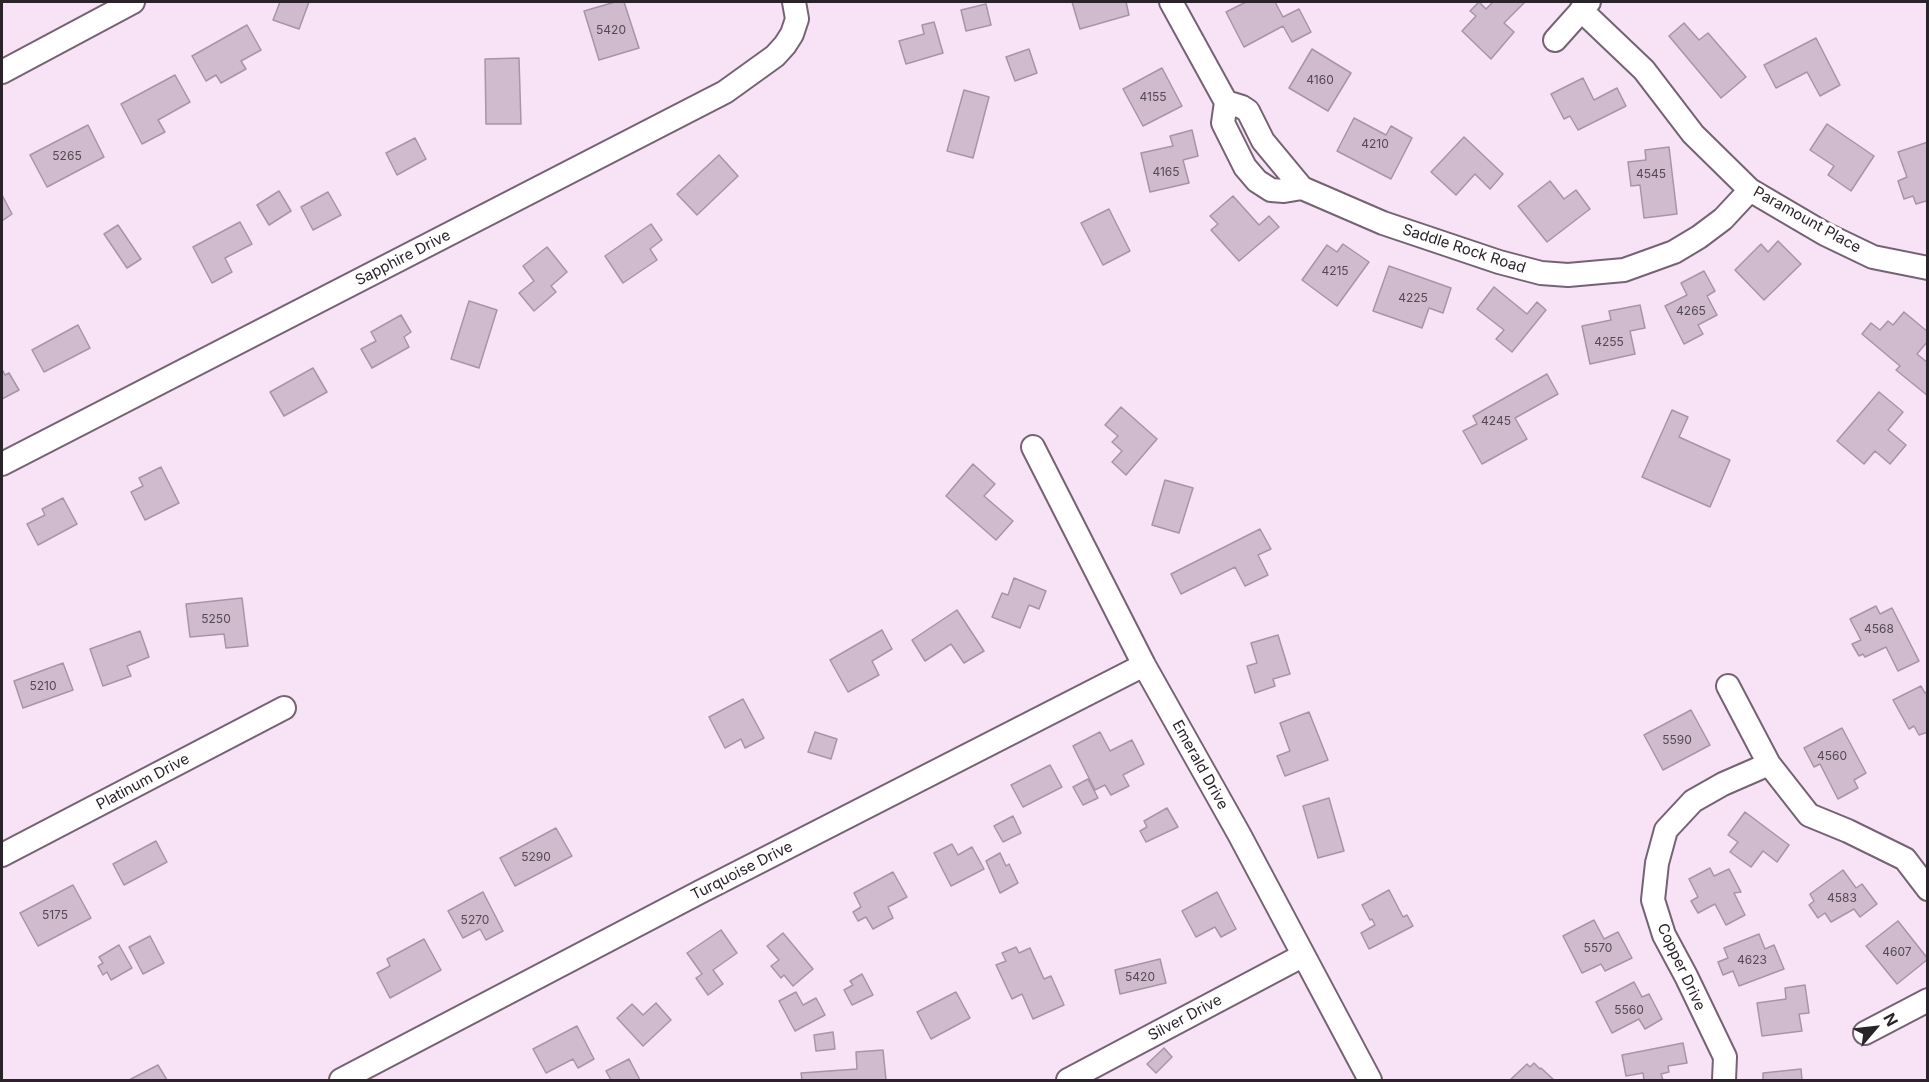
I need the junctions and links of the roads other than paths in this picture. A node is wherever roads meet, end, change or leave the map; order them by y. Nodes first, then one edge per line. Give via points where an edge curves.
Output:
1 (133, 2) edge
2 (794, 2) edge
3 (1171, 2) edge
4 (1585, 6) edge
5 (1555, 40) dead end
6 (2, 72) edge
7 (1226, 102) junction
8 (1302, 188) junction
9 (1750, 190) junction
10 (1928, 268) edge
11 (1033, 447) dead end
12 (2, 464) edge
13 (1144, 664) junction
14 (1728, 686) dead end
15 (284, 708) dead end
16 (1769, 764) junction
17 (2, 855) edge
18 (1928, 889) edge
19 (1302, 956) junction
20 (1928, 1000) edge
21 (1865, 1033) dead end
22 (341, 1080) edge
23 (1068, 1080) edge
24 (1370, 1080) edge
25 (1725, 1080) edge

1 - 6 street
2 - 12 street, Sapphire Drive via 797,19 785,45 725,92
3 - 7 street, Saddle Rock Road
4 - 5 street, Paramount Place
4 - 9 street, Paramount Place via 1644,70 1693,134
7 - 8 street, Saddle Rock Road via 1248,111 1263,141
7 - 8 street, Saddle Rock Road via 1223,123 1245,167 1257,181 1270,190
8 - 9 street, Saddle Rock Road via 1383,223 1499,262 1541,273 1568,275 1624,270 1674,252 1724,219
9 - 10 street, Paramount Place via 1873,257
11 - 13 street, Emerald Drive
13 - 19 street, Emerald Drive
13 - 22 street, Turquoise Drive
14 - 16 street
15 - 17 street, Platinum Drive
16 - 18 street via 1809,815 1905,859
16 - 25 street, Copper Drive via 1693,801 1666,830 1657,863 1653,900 1664,935 1725,1057
19 - 23 street, Silver Drive
19 - 24 street, Emerald Drive
20 - 21 street

